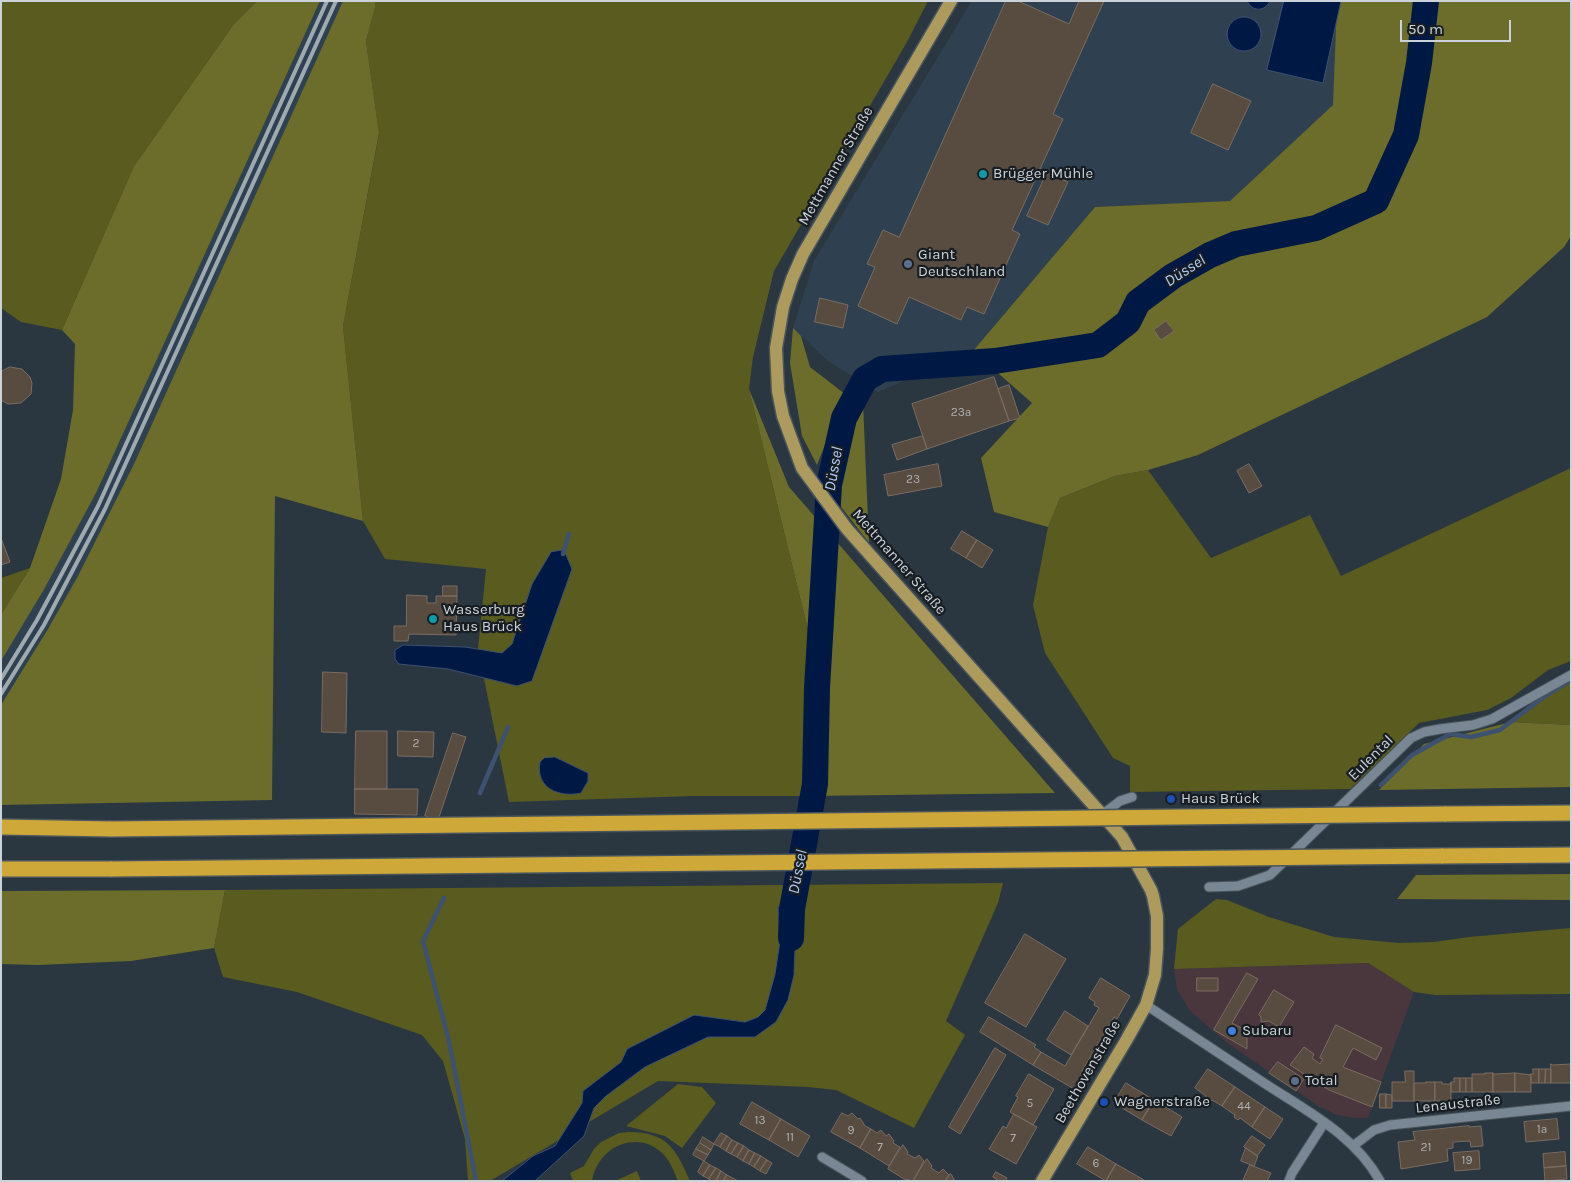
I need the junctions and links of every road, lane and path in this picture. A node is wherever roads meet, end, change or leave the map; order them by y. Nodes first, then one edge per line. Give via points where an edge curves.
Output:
1 (951, 1) edge
2 (1571, 675) edge
3 (1132, 797) dead end
4 (1571, 813) edge
5 (1103, 814) junction
6 (1, 827) edge
7 (1571, 855) edge
8 (1, 869) edge
9 (1209, 886) dead end
10 (1155, 975) joint
11 (1146, 1005) junction
12 (1571, 1106) edge
13 (1324, 1123) junction
14 (1353, 1146) junction
15 (822, 1158) dead end
16 (862, 1181) edge
17 (1042, 1181) edge
18 (1289, 1181) edge
19 (1380, 1181) edge

1 - 5 main road, Mettmanner Straße via 803,254 783,307 776,348 778,391 790,440 811,483 847,529
2 - 9 street, Eulental via 1492,720 1424,732 1411,738 1270,875 1238,886
3 - 5 street via 1120,801
4 - 6 highway, bridge via 111,829
5 - 10 main road, Mettmanner Straße via 1122,837 1151,890 1157,916
7 - 8 highway, bridge
10 - 11 main road, Beethovenstraße
11 - 13 street
11 - 17 main road, Beethovenstraße
12 - 14 street, Lenaustraße via 1390,1125 1374,1130
13 - 14 street
13 - 18 street
14 - 19 street
15 - 16 street

